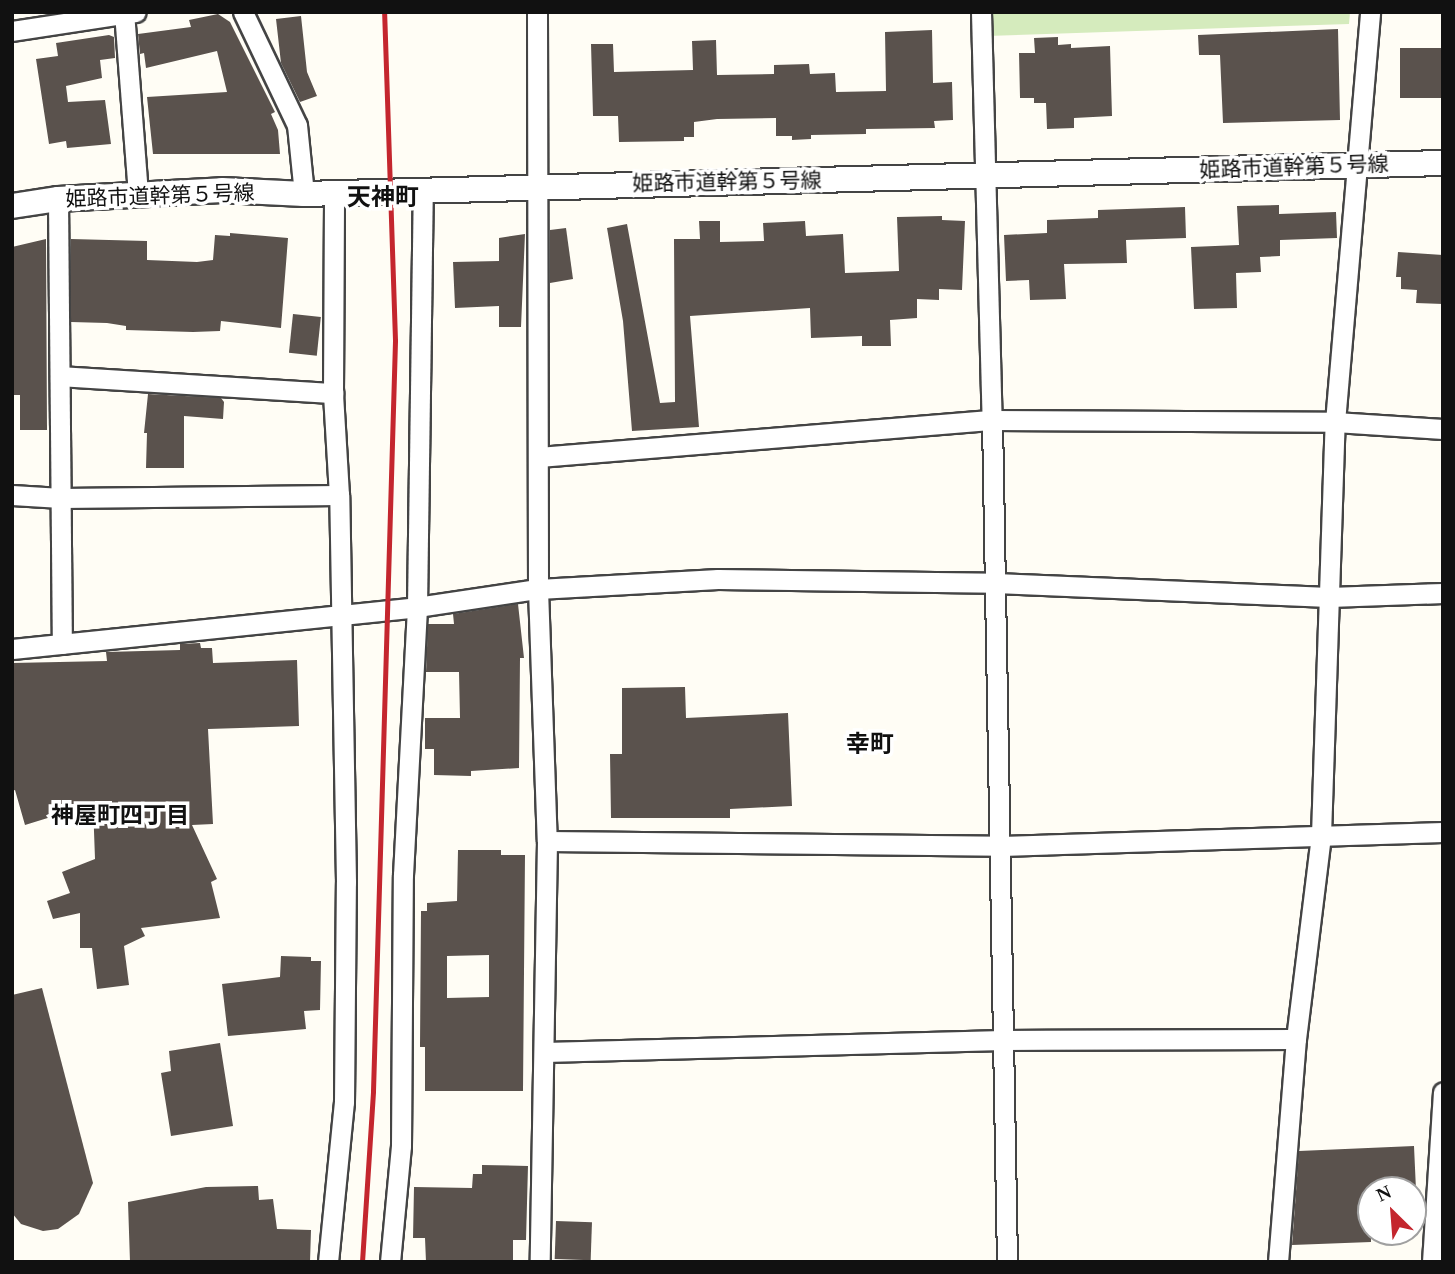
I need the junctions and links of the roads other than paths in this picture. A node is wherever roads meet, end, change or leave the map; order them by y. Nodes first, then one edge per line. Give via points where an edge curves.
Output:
1 (243, 12) edge
2 (537, 12) edge
3 (981, 12) edge
4 (1370, 12) edge
5 (128, 13) edge
6 (12, 31) edge
7 (1443, 163) edge
8 (1357, 164) junction
9 (986, 176) junction
10 (539, 187) junction
11 (423, 191) junction
12 (138, 193) junction
13 (334, 193) junction
14 (304, 194) junction
15 (58, 199) junction
16 (12, 206) edge
17 (60, 376) junction
18 (333, 393) junction
19 (992, 420) junction
20 (1335, 422) junction
21 (1443, 429) edge
22 (539, 457) junction
23 (12, 495) edge
24 (339, 495) junction
25 (61, 498) junction
26 (995, 583) junction
27 (538, 589) junction
28 (1443, 593) edge
29 (1329, 597) junction
30 (416, 607) junction
31 (339, 615) junction
32 (62, 644) junction
33 (12, 649) edge
34 (1443, 832) edge
35 (1321, 835) junction
36 (547, 841) junction
37 (1001, 846) junction
38 (1296, 1039) junction
39 (1003, 1040) junction
40 (544, 1052) junction
41 (1443, 1092) edge
42 (328, 1262) edge
43 (390, 1262) edge
44 (540, 1262) edge
45 (1007, 1262) edge
46 (1278, 1262) edge
47 (1432, 1262) edge

1 - 14 street via 298,125
2 - 10 street
3 - 9 street
4 - 8 street
5 - 6 street
5 - 12 street
7 - 8 street, 姫路市道幹第５号線
8 - 9 street, 姫路市道幹第５号線
8 - 20 street
9 - 10 street, 姫路市道幹第５号線
9 - 19 street
10 - 11 street, 姫路市道幹第５号線
10 - 22 street
11 - 13 street, 姫路市道幹第５号線
11 - 30 street
12 - 14 street, 姫路市道幹第５号線 via 222,190
12 - 15 street, 姫路市道幹第５号線
13 - 14 street, 姫路市道幹第５号線
13 - 18 street
15 - 16 street, 姫路市道幹第５号線
15 - 17 street
17 - 18 street
17 - 25 street
18 - 24 street
19 - 20 street
19 - 22 street
19 - 26 street
20 - 21 street
20 - 29 street
22 - 27 street
23 - 25 street
24 - 25 street
24 - 31 street
25 - 32 street
26 - 27 street via 719,579
26 - 29 street
26 - 37 street
27 - 30 street
27 - 36 street
28 - 29 street
29 - 35 street
30 - 31 street
30 - 43 street via 403,876 401,1146
31 - 32 street
31 - 42 street via 346,882 344,1102
32 - 33 street
34 - 35 street
35 - 37 street
35 - 38 street
36 - 37 street
36 - 40 street
37 - 39 street
38 - 39 street
38 - 46 street
39 - 40 street
39 - 45 street
40 - 44 street
41 - 47 street

